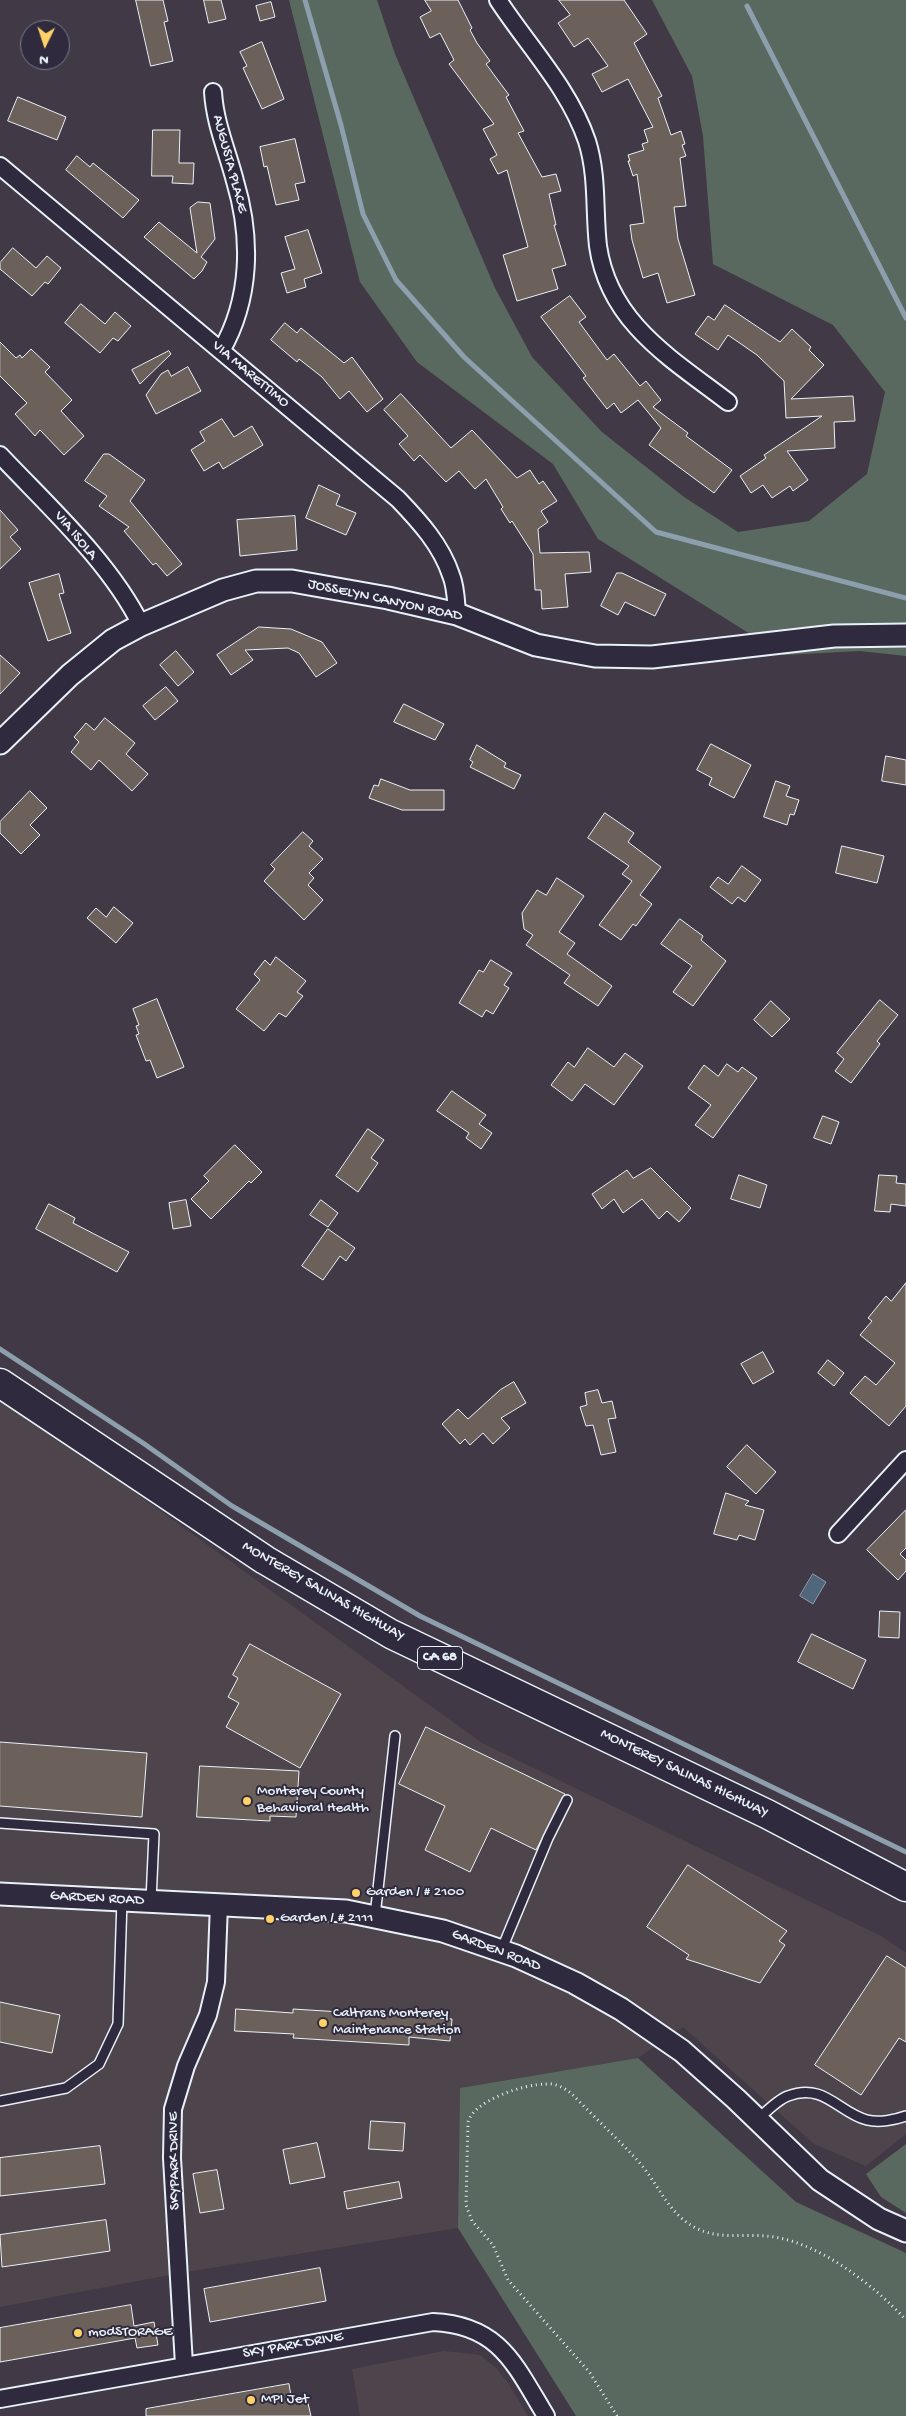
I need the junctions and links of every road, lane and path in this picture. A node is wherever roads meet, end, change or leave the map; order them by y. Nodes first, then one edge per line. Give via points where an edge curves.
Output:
1 (498, 0) edge
2 (212, 92) dead end
3 (0, 166) edge
4 (221, 351) junction
5 (728, 402) dead end
6 (1, 458) edge
7 (457, 614) junction
8 (140, 625) junction
9 (906, 635) edge
10 (0, 743) edge
11 (0, 1384) edge
12 (906, 1460) edge
13 (838, 1534) dead end
14 (395, 1736) dead end
15 (567, 1800) dead end
16 (0, 1823) edge
17 (906, 1886) edge
18 (0, 1894) edge
19 (122, 1900) junction
20 (150, 1901) junction
21 (219, 1904) junction
22 (375, 1916) junction
23 (501, 1951) junction
24 (0, 2100) edge
25 (906, 2116) edge
26 (757, 2120) junction
27 (906, 2231) edge
28 (906, 2320) edge
29 (184, 2365) junction
30 (0, 2399) edge
31 (546, 2416) edge
32 (617, 2416) edge

1 - 5 street via 556,82 582,127 595,177 598,247 617,301 640,332
2 - 4 street, AUGUSTA PLACE via 216,122 235,180 246,239 244,295 236,323
3 - 4 street, VIA MARETTIMO
4 - 7 street, VIA MARETTIMO via 398,499 426,528 452,577
6 - 8 street, VIA ISOLA via 51,507 107,573 132,607
7 - 8 street, JOSSELYN CANYON ROAD via 388,598 273,580 223,590
7 - 9 street, JOSSELYN CANYON ROAD via 536,645 595,656 652,657 834,636
8 - 10 street, JOSSELYN CANYON ROAD via 90,657
11 - 17 highway, MONTEREY SALINAS HIGHWAY / CA 68 via 265,1560 392,1634 767,1814
12 - 13 street
14 - 22 lane
15 - 23 lane
16 - 20 lane via 154,1834
18 - 19 street, GARDEN ROAD
19 - 20 street, GARDEN ROAD
19 - 24 lane via 118,2024 100,2064 66,2088
20 - 21 street, GARDEN ROAD
21 - 22 street, GARDEN ROAD via 346,1911
21 - 29 street, SKYPARK DRIVE via 216,1982 208,2015 186,2066 173,2108 172,2158
22 - 23 street, GARDEN ROAD via 444,1931
23 - 26 street, GARDEN ROAD via 575,1983 621,2009 682,2051
25 - 26 lane via 896,2120 868,2120 820,2094 800,2092 786,2097
26 - 27 street, GARDEN ROAD via 820,2180 880,2219
28 - 32 path via 867,2284 804,2244 764,2236 715,2235 684,2222 639,2162 572,2093 563,2088 538,2084 494,2097 473,2110 468,2122 468,2214 493,2245 508,2280 590,2373
29 - 30 street, SKY PARK DRIVE
29 - 31 street, SKY PARK DRIVE via 422,2322 462,2325 488,2337 502,2349

